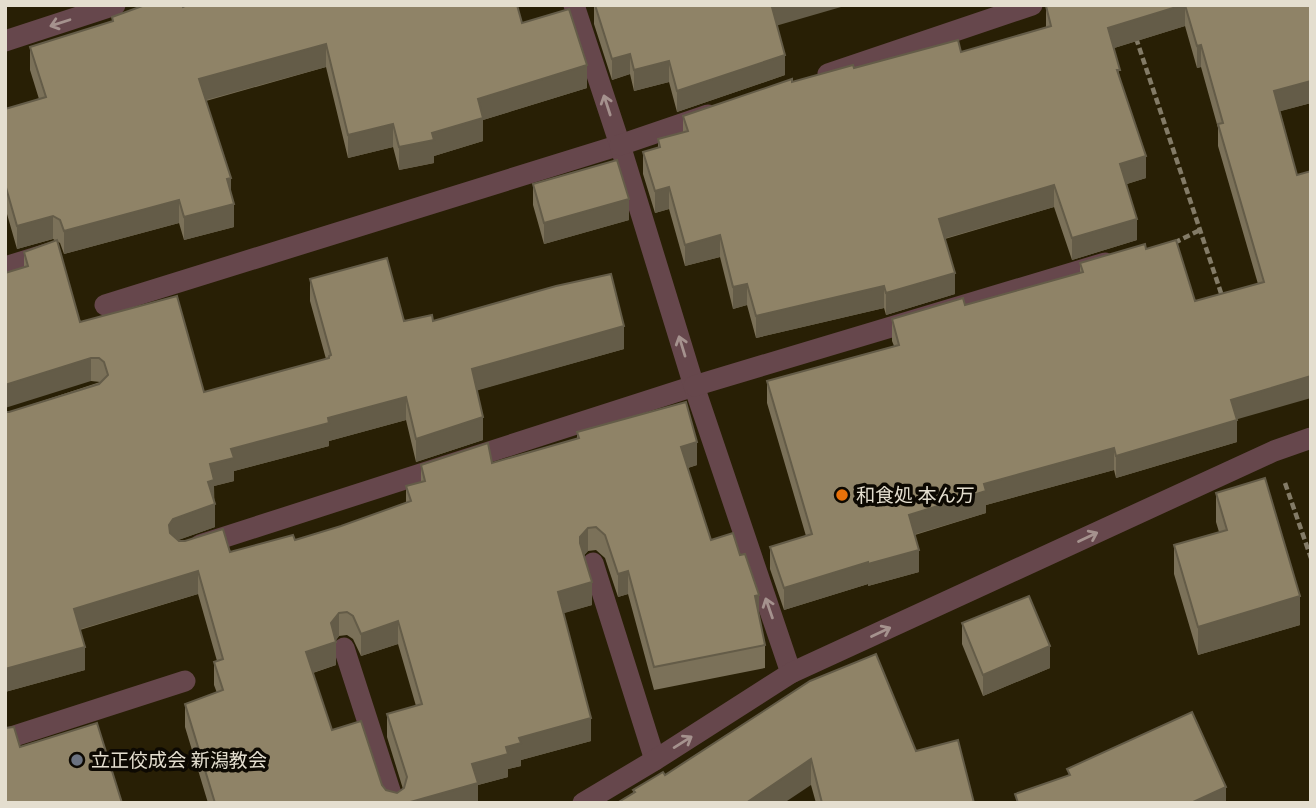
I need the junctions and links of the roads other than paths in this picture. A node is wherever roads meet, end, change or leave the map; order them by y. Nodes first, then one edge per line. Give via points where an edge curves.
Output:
1 (115, 5) edge
2 (574, 5) edge
3 (1031, 5) edge
4 (5, 41) edge
5 (813, 79) edge
6 (723, 110) edge
7 (620, 145) junction
8 (1174, 243) edge
9 (51, 252) edge
10 (5, 267) edge
11 (105, 305) dead end
12 (694, 386) junction
13 (1311, 438) edge
14 (182, 551) edge
15 (593, 563) dead end
16 (344, 648) dead end
17 (791, 673) junction
18 (185, 681) dead end
19 (5, 739) edge
20 (655, 760) junction
21 (394, 803) edge
22 (583, 803) edge

1 -> 4 street
7 -> 2 street
3 - 5 street
6 - 7 street
7 - 11 street
12 -> 7 street
8 - 12 street
9 - 10 street
12 - 14 street
17 -> 12 street
17 -> 13 street
15 - 20 street
16 - 21 street
20 -> 17 street
18 - 19 street
20 - 22 street

